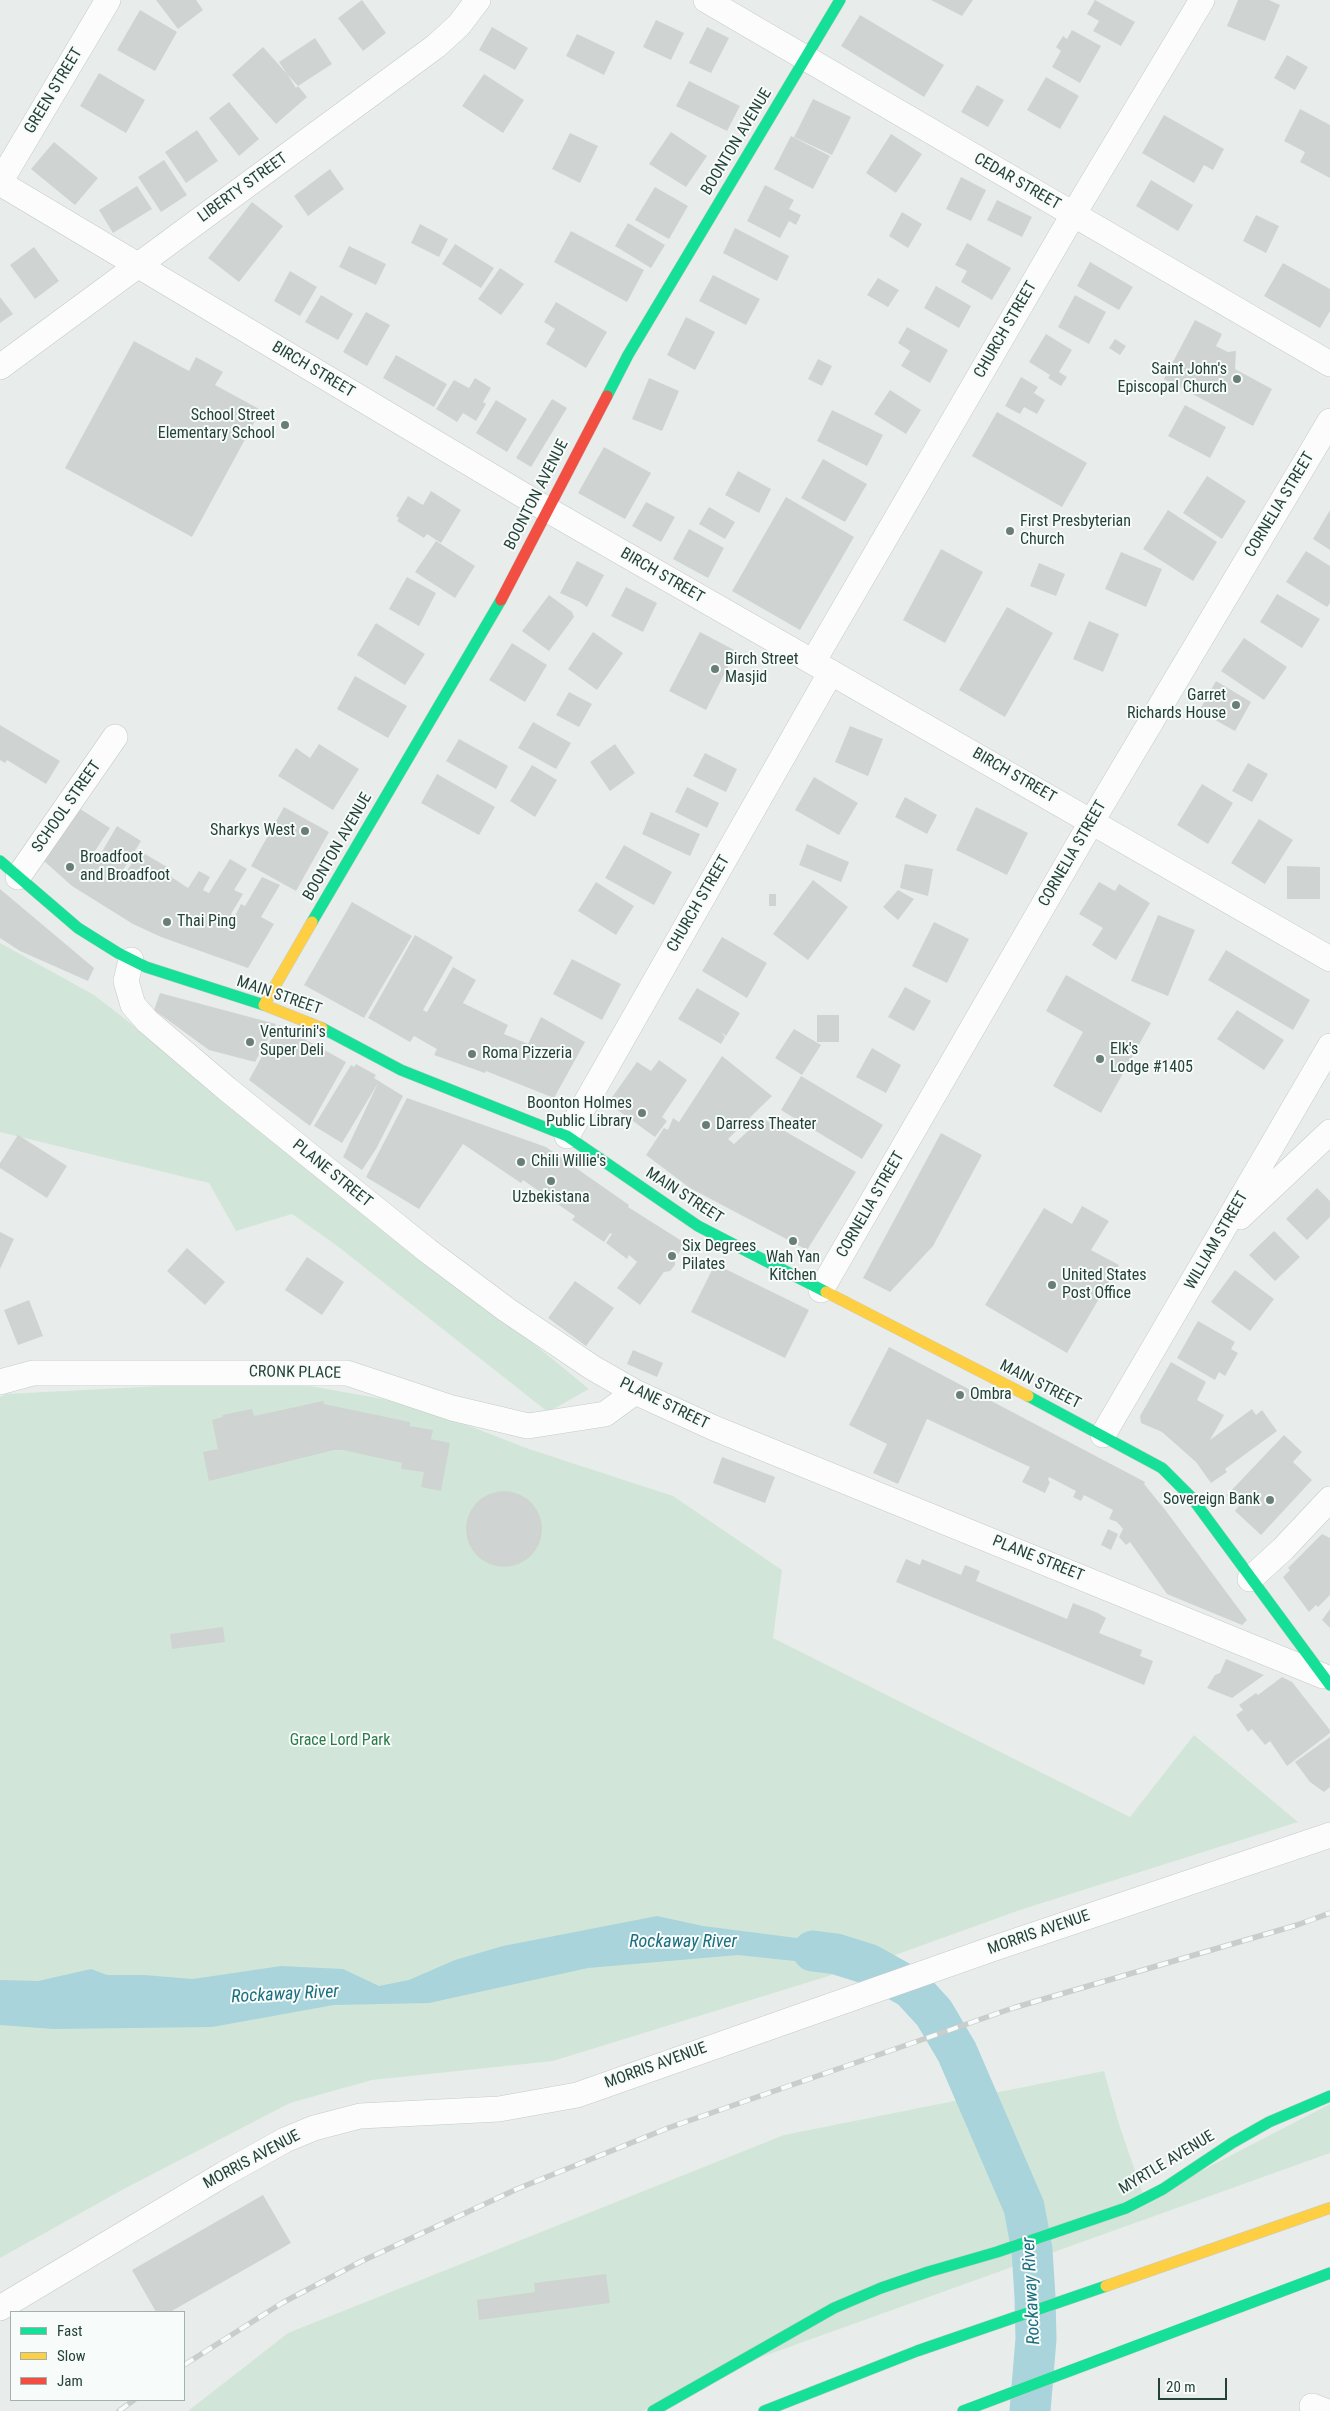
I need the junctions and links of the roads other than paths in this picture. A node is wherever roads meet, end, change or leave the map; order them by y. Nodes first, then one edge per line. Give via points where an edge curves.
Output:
1 (108, 0) edge
2 (478, 0) edge
3 (706, 0) edge
4 (840, 0) edge
5 (1202, 0) edge
6 (805, 58) junction
7 (0, 183) edge
8 (1073, 215) junction
9 (138, 265) junction
10 (1330, 364) edge
11 (0, 367) edge
12 (1330, 421) edge
13 (548, 510) junction
14 (822, 667) junction
15 (115, 737) dead end
16 (1092, 821) junction
17 (9, 869) edge
18 (1330, 959) edge
19 (131, 960) junction
20 (264, 1005) junction
21 (1330, 1046) edge
22 (1330, 1132) edge
23 (567, 1136) junction
24 (1220, 1236) junction
25 (821, 1290) junction
26 (0, 1382) edge
27 (635, 1392) junction
28 (1103, 1435) junction
29 (1330, 1499) edge
30 (1250, 1579) junction
31 (1326, 1680) edge
32 (1330, 1835) edge
33 (1330, 2096) edge
34 (1330, 2208) edge
35 (1330, 2273) edge
36 (0, 2308) edge
37 (653, 2411) edge
38 (764, 2411) edge
39 (963, 2411) edge

1 - 7 street, GREEN STREET
2 - 9 street, LIBERTY STREET via 459,25 436,46
3 - 6 street, CEDAR STREET
4 - 6 main road, BOONTON AVENUE
5 - 8 street, CHURCH STREET
6 - 8 street, CEDAR STREET
6 - 13 main road, BOONTON AVENUE via 628,355
7 - 9 street, BIRCH STREET
8 - 10 street, CEDAR STREET
8 - 14 street, CHURCH STREET
9 - 11 street, LIBERTY STREET
9 - 13 street, BIRCH STREET
12 - 16 street, CORNELIA STREET
13 - 14 street, BIRCH STREET
13 - 20 main road, BOONTON AVENUE via 500,602
14 - 16 street, BIRCH STREET
14 - 23 street, CHURCH STREET
15 - 17 street, SCHOOL STREET
16 - 18 street, BIRCH STREET
16 - 25 street, CORNELIA STREET
17 - 19 main road, MAIN STREET via 78,928
19 - 20 main road, MAIN STREET
19 - 27 street, PLANE STREET via 126,981 133,1004 147,1021 428,1251 550,1339
20 - 23 main road, MAIN STREET via 312,1022 401,1070
21 - 24 street, WILLIAM STREET
22 - 24 street
23 - 25 main road, MAIN STREET via 698,1226
24 - 28 street, WILLIAM STREET
25 - 28 main road, MAIN STREET
26 - 27 street, CRONK PLACE via 33,1373 347,1373 452,1408 528,1426 605,1414
27 - 31 street, PLANE STREET via 714,1428
28 - 30 main road, MAIN STREET via 1143,1456 1178,1481
29 - 30 street
30 - 31 main road, MAIN STREET
32 - 36 street, MORRIS AVENUE via 819,2008 577,2095 500,2109 360,2116 314,2128 224,2174
33 - 37 main road, MYRTLE AVENUE via 1269,2122 1163,2189 1133,2204 1088,2222 881,2288 834,2308
34 - 38 main road via 1004,2320
35 - 39 main road

